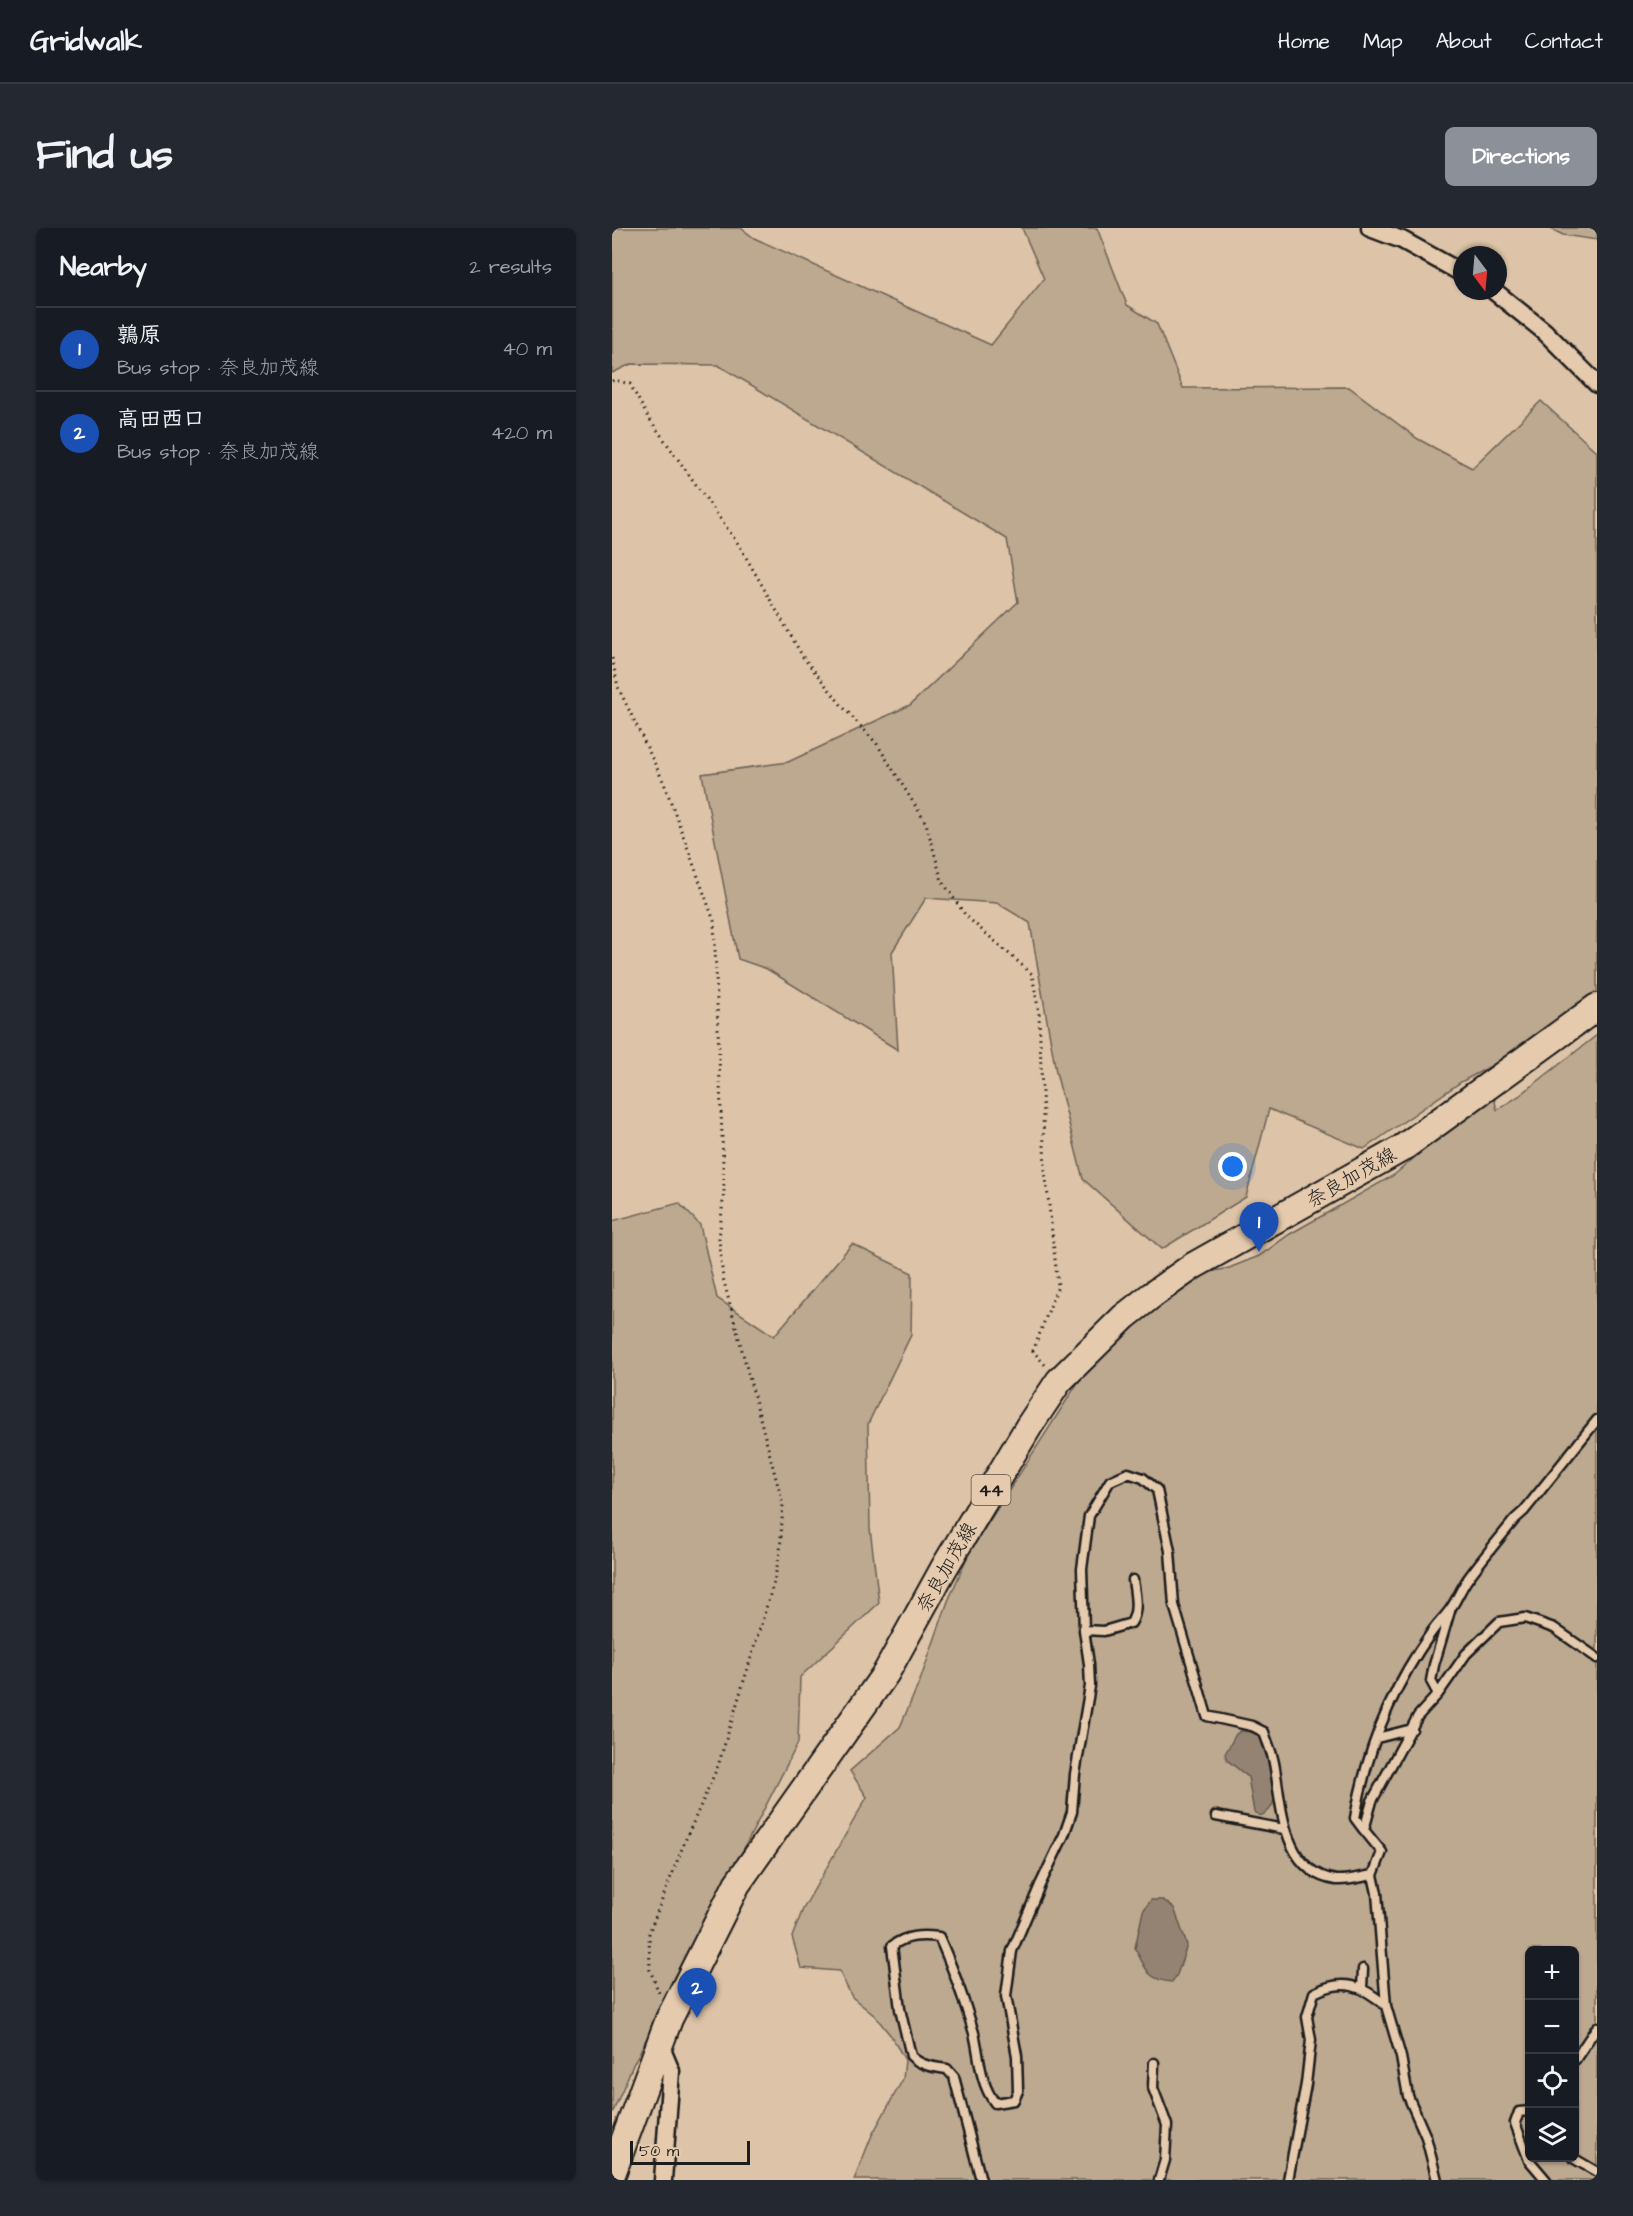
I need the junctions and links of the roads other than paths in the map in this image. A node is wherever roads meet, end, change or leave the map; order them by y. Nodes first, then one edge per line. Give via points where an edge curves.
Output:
1 (1370, 228) edge
2 (1453, 268) edge
3 (1505, 300) edge
4 (1597, 384) edge
5 (1597, 1007) edge
6 (1597, 1420) edge
7 (1133, 1580) dead end
8 (1451, 1608) junction
9 (1084, 1629) junction
10 (1597, 1658) edge
11 (1438, 1694) junction
12 (1412, 1729) junction
13 (1377, 1738) junction
14 (1216, 1816) dead end
15 (1284, 1829) junction
16 (1364, 1830) junction
17 (1373, 1875) junction
18 (1363, 1969) dead end
19 (1362, 1988) junction
20 (1386, 2006) junction
21 (1597, 2027) edge
22 (660, 2045) junction
23 (1579, 2054) edge
24 (1154, 2063) dead end
25 (1525, 2111) edge
26 (1525, 2149) edge
27 (1579, 2161) edge
28 (1531, 2162) edge
29 (1597, 2172) edge
30 (612, 2174) edge
31 (663, 2180) edge
32 (981, 2180) edge
33 (1159, 2180) edge
34 (1288, 2180) edge
35 (1437, 2180) edge
36 (1546, 2180) edge

1 - 2 street via 1402,240
3 - 4 street
5 - 22 main road, 奈良加茂線 / 44 via 1401,1149 1193,1266 1124,1317 1059,1380 886,1673 736,1884
6 - 8 lane via 1466,1581
7 - 9 lane via 1136,1608 1131,1623 1104,1631
8 - 11 lane via 1431,1681
8 - 13 lane via 1430,1633 1382,1721
9 - 15 lane via 1082,1569 1089,1516 1110,1481 1128,1473 1143,1478 1157,1490 1170,1551 1174,1605 1207,1716 1264,1732 1274,1760
9 - 32 lane via 1090,1686 1072,1812 1012,1951 1006,1996 1017,2056 1018,2091 1014,2100 994,2103 988,2094 975,2035 939,1937 915,1936 892,1946 911,2056 916,2062 947,2069 954,2077
10 - 11 lane via 1554,1628 1525,1618 1499,1622 1466,1654
11 - 12 lane
12 - 13 lane
12 - 16 lane via 1372,1801
13 - 16 lane via 1365,1766 1355,1818
14 - 15 lane
15 - 17 lane via 1303,1862 1319,1875 1337,1880
16 - 17 lane via 1382,1852
17 - 20 lane
18 - 19 lane
19 - 20 lane
19 - 34 lane via 1330,1984 1314,1993 1307,2017 1311,2040 1306,2084
20 - 35 lane via 1408,2096 1426,2137
21 - 23 lane
22 - 30 main road, 奈良加茂線 / 44
22 - 31 street via 672,2071
24 - 33 lane via 1153,2088 1167,2125 1165,2160
25 - 26 lane via 1519,2112 1515,2123
27 - 29 lane
28 - 36 lane

